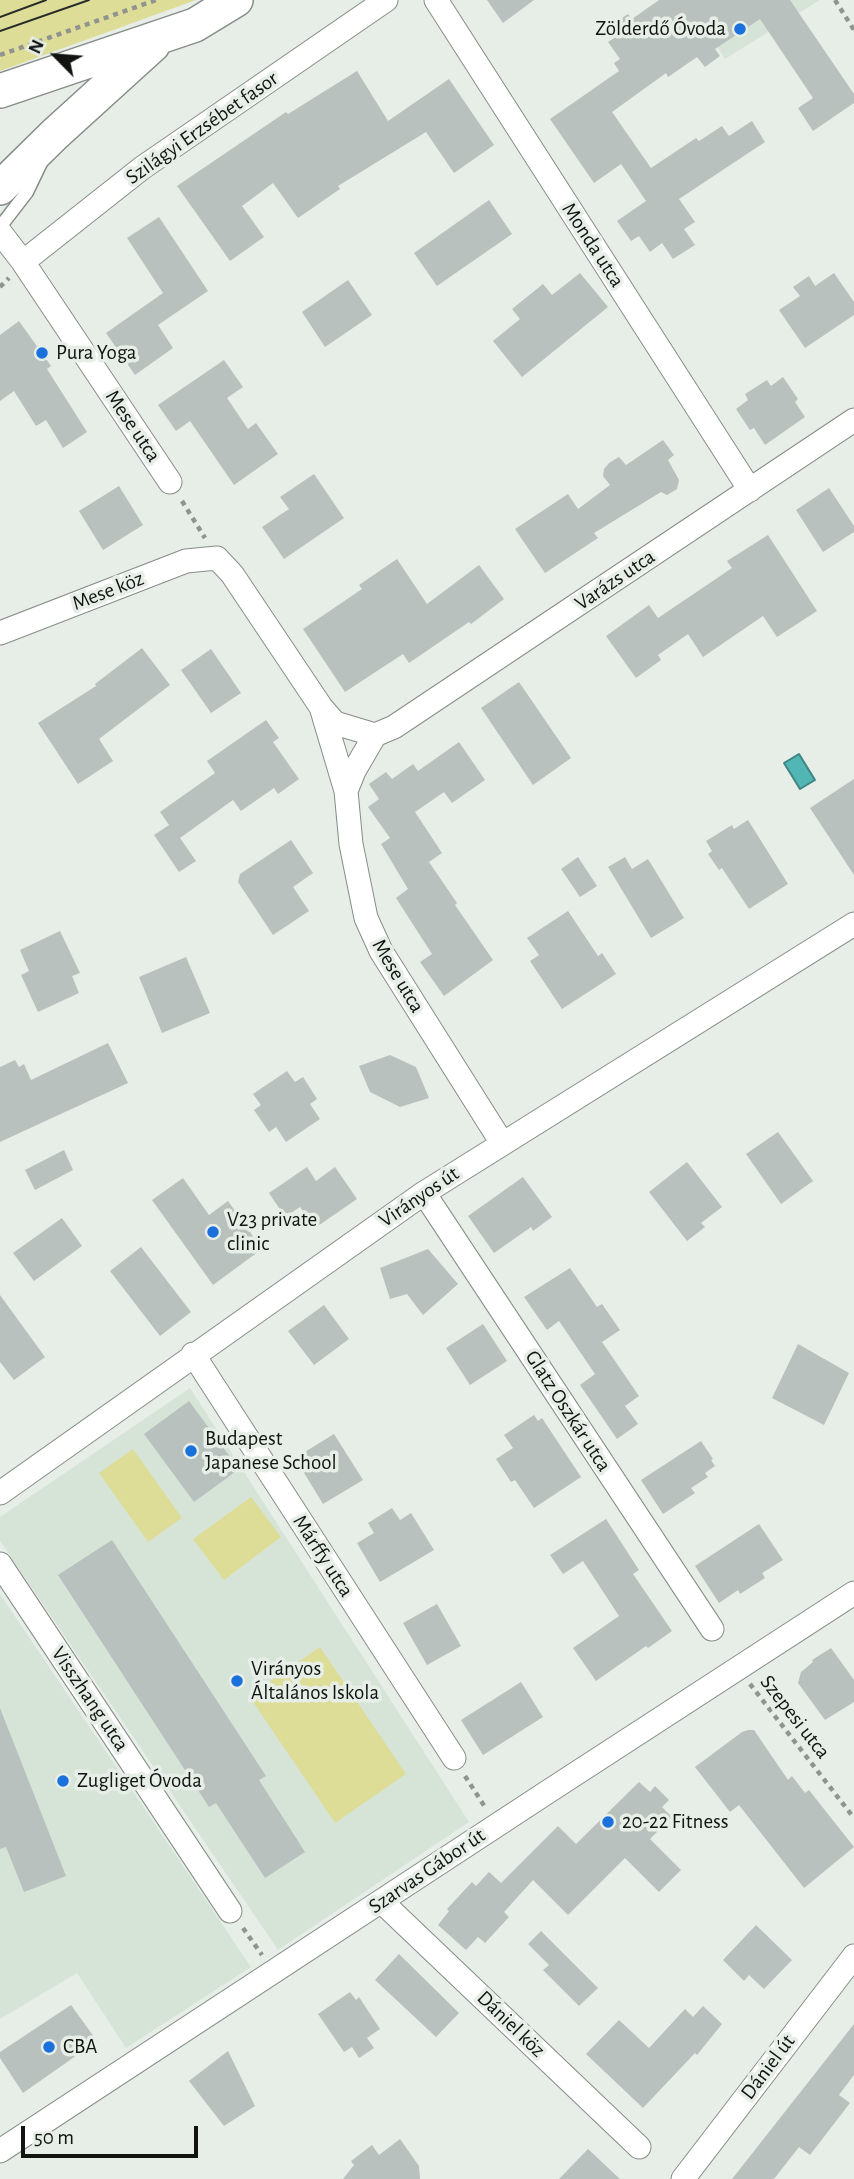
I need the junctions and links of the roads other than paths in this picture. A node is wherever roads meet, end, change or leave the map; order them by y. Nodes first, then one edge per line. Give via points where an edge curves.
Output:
1 (236, 0) edge
2 (386, 0) edge
3 (436, 0) edge
4 (163, 36) junction
5 (0, 91) edge
6 (55, 134) junction
7 (0, 188) edge
8 (0, 229) edge
9 (23, 262) junction
10 (854, 420) edge
11 (170, 482) road end
12 (750, 490) junction
13 (217, 558) joint
14 (0, 633) edge
15 (321, 708) junction
16 (374, 735) junction
17 (346, 791) junction
18 (854, 924) edge
19 (502, 1143) junction
20 (424, 1193) junction
21 (193, 1354) junction
22 (0, 1493) edge
23 (0, 1564) edge
24 (854, 1593) edge
25 (712, 1629) dead end
26 (454, 1758) road end
27 (383, 1902) junction
28 (230, 1911) road end
29 (854, 1956) edge
30 (639, 2147) dead end
31 (0, 2151) edge
32 (683, 2179) edge

1 - 4 main road via 195,25
2 - 9 street, Szilágyi Erzsébet fasor via 142,169
3 - 12 street, Monda utca
4 - 5 main road
4 - 6 main road
6 - 7 main road
6 - 8 lane via 27,192
8 - 9 street, Mese utca
9 - 11 street, Mese utca
10 - 12 street, Varázs utca
12 - 16 street, Varázs utca via 394,727
13 - 14 street, Mese köz via 186,561
13 - 15 street, Mese utca
15 - 16 street, Mese utca via 335,723
15 - 17 street, Mese utca
16 - 17 street, Mese utca
17 - 19 street, Mese utca via 364,908 381,951
18 - 19 street, Virányos út
19 - 20 street, Virányos út
20 - 21 street, Virányos út
20 - 25 street, Glatz Oszkár utca
21 - 22 street, Virányos út
21 - 26 street, Márffy utca
23 - 28 street, Visszhang utca
24 - 27 street, Szarvas Gábor út
27 - 30 street, Dániel köz
27 - 31 street, Szarvas Gábor út
29 - 32 street, Dániel út

